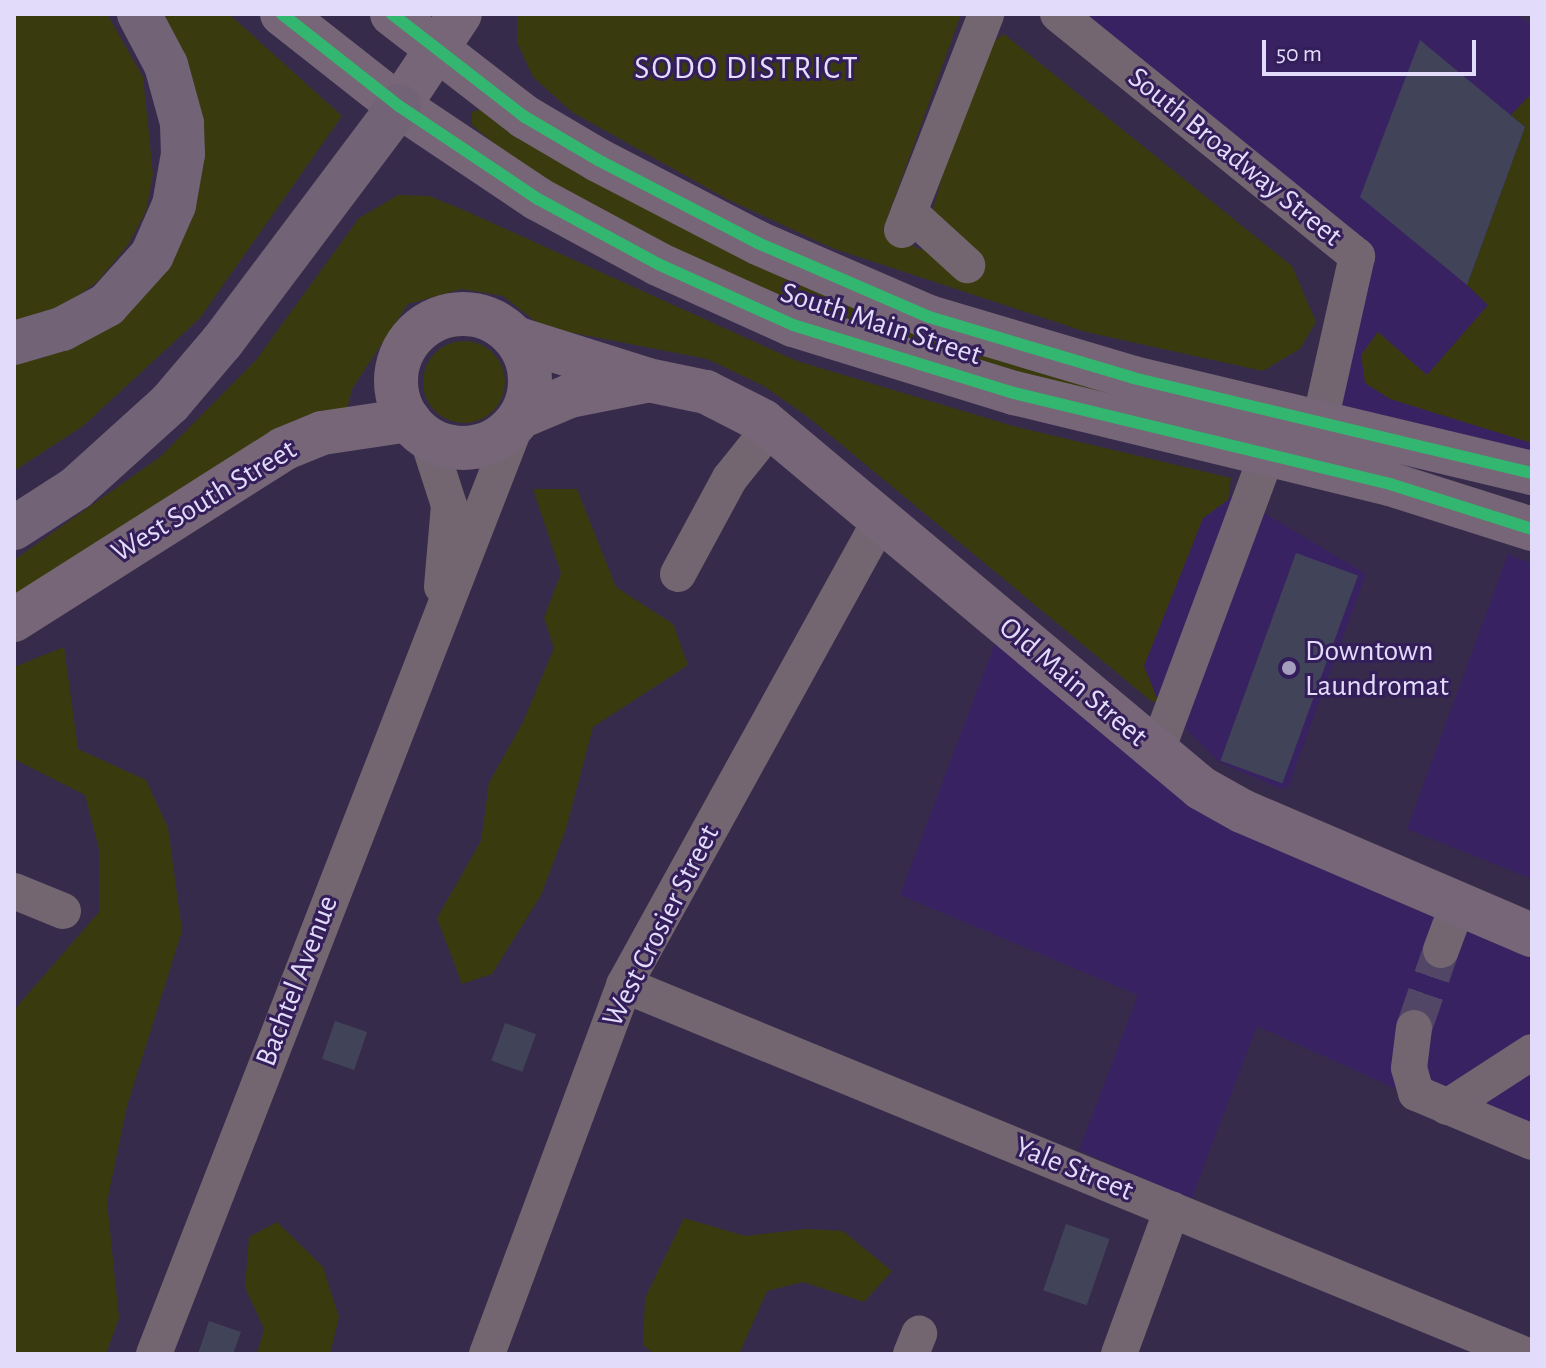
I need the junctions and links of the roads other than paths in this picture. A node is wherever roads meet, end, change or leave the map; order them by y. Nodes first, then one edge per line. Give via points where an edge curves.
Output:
1 (139, 14) edge
2 (282, 14) edge
3 (392, 14) edge
4 (460, 14) edge
5 (986, 14) edge
6 (1058, 14) edge
7 (435, 50) junction
8 (399, 106) junction
9 (967, 265) dead end
10 (515, 338) junction
11 (14, 343) edge
12 (648, 380) junction
13 (519, 418) junction
14 (1320, 422) junction
15 (771, 427) junction
16 (418, 428) junction
17 (1267, 454) junction
18 (1310, 465) junction
19 (1532, 473) edge
20 (881, 519) junction
21 (14, 528) edge
22 (1532, 529) edge
23 (678, 574) dead end
24 (440, 609) junction
25 (14, 620) edge
26 (1156, 753) junction
27 (14, 891) edge
28 (1458, 904) junction
29 (63, 911) dead end
30 (1532, 935) edge
31 (1441, 950) tunnel mouth
32 (624, 985) junction
33 (1414, 1028) tunnel mouth
34 (1532, 1052) edge
35 (1447, 1107) junction
36 (1532, 1142) edge
37 (1172, 1209) junction
38 (154, 1354) edge
39 (487, 1354) edge
40 (1119, 1354) edge
41 (1523, 1354) edge

1 - 11 highway via 166,65 182,123 183,154 174,205 152,255 107,305 62,329
2 - 8 main road, South Main Street
3 - 7 main road, South Main Street
4 - 7 main road
5 - 9 street via 906,221
6 - 14 street, South Broadway Street via 1357,256
7 - 8 main road
7 - 14 main road, South Main Street via 525,117 686,208 929,317 1133,378
8 - 17 main road, South Main Street via 596,232 793,325 1014,393
8 - 21 highway via 170,403 76,488
10 - 12 main road, Old Main Street
10 - 13 main road via 530,378
10 - 16 main road via 496,323 470,315 447,316 421,329 404,352 397,389
12 - 13 main road, Old Main Street via 570,396
12 - 15 main road, Old Main Street via 706,392
13 - 16 main road via 500,437 475,447 447,446
13 - 24 street, Bachtel Avenue via 492,478 460,577
14 - 18 street, South Broadway Street
14 - 19 main road, South Main Street
15 - 20 main road, Old Main Street
15 - 23 street via 730,478
16 - 24 street, Bachtel Avenue via 449,505
16 - 25 main road, West South Street via 322,433 283,449
17 - 18 main road, South Main Street
17 - 26 street
18 - 22 main road, South Main Street via 1434,496
20 - 26 main road, Old Main Street
20 - 32 street, West Crosier Street
24 - 38 street, Bachtel Avenue
26 - 28 main road, Old Main Street via 1242,811
27 - 29 street
28 - 30 main road, Old Main Street
28 - 31 street
32 - 37 street, Yale Street
32 - 39 street, West Crosier Street
33 - 35 street via 1409,1068 1416,1093
34 - 35 street
35 - 36 street
37 - 40 street
37 - 41 street, Yale Street

